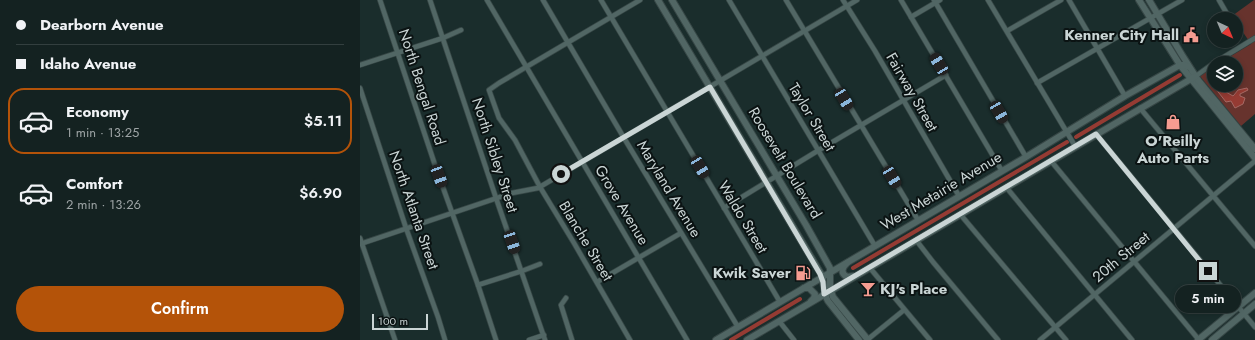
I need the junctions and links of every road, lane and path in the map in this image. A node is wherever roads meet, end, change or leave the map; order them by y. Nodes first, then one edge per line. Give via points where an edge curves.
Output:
1 (380, 0) edge
2 (430, 0) edge
3 (487, 0) edge
4 (543, 0) edge
5 (601, 0) edge
6 (640, 0) edge
7 (658, 0) edge
8 (672, 0) edge
9 (729, 0) edge
10 (786, 0) edge
11 (843, 0) edge
12 (857, 0) edge
13 (901, 0) edge
14 (988, 0) edge
15 (1061, 0) edge
16 (1069, 0) edge
17 (1139, 0) edge
18 (1149, 0) edge
19 (1182, 0) edge
20 (1219, 0) edge
21 (936, 1) edge
22 (847, 6) junction
23 (1226, 12) edge
24 (1157, 15) junction
25 (911, 17) junction
26 (611, 18) junction
27 (1150, 18) junction
28 (461, 30) dead end
29 (804, 31) junction
30 (1007, 31) junction
31 (1167, 31) junction
32 (1161, 35) junction
33 (443, 38) junction
34 (1255, 38) edge
35 (568, 43) junction
36 (1098, 49) junction
37 (398, 53) junction
38 (762, 56) junction
39 (1225, 56) edge
40 (360, 65) edge
41 (1180, 65) junction
42 (526, 67) junction
43 (1189, 67) junction
44 (1207, 68) edge
45 (946, 76) junction
46 (1193, 78) junction
47 (720, 81) junction
48 (1038, 83) junction
49 (710, 87) junction
50 (360, 88) edge
51 (1125, 96) junction
52 (903, 101) junction
53 (1140, 108) junction
54 (667, 112) junction
55 (860, 126) junction
56 (1066, 132) junction
57 (1096, 134) junction
58 (624, 138) junction
59 (1074, 146) junction
60 (1245, 146) junction
61 (1255, 148) edge
62 (819, 150) junction
63 (1255, 154) edge
64 (1026, 157) junction
65 (1255, 160) edge
66 (1051, 161) junction
67 (583, 162) junction
68 (1002, 171) junction
69 (777, 176) junction
70 (765, 182) junction
71 (540, 187) junction
72 (1006, 187) junction
73 (959, 196) junction
74 (1213, 196) junction
75 (496, 198) junction
76 (724, 208) junction
77 (452, 213) junction
78 (960, 214) junction
79 (918, 220) junction
80 (406, 228) junction
81 (1174, 229) junction
82 (681, 233) junction
83 (360, 238) edge
84 (916, 240) junction
85 (361, 244) edge
86 (876, 246) junction
87 (1255, 246) edge
88 (639, 258) junction
89 (849, 261) junction
90 (1134, 262) junction
91 (540, 264) dead end
92 (870, 268) junction
93 (522, 271) junction
94 (830, 272) junction
95 (855, 276) junction
96 (822, 277) junction
97 (597, 282) junction
98 (478, 285) junction
99 (804, 288) junction
100 (831, 291) junction
101 (1255, 293) edge
102 (824, 294) junction
103 (1094, 294) junction
104 (566, 298) dead end
105 (780, 302) junction
106 (810, 303) junction
107 (1255, 304) edge
108 (1238, 307) junction
109 (904, 310) junction
110 (1244, 314) junction
111 (779, 321) junction
112 (738, 327) junction
113 (1055, 327) junction
114 (1255, 327) edge
115 (544, 338) edge
116 (395, 340) edge
117 (445, 340) edge
118 (496, 340) edge
119 (529, 340) edge
120 (572, 340) edge
121 (630, 340) edge
122 (687, 340) edge
123 (716, 340) edge
124 (747, 340) edge
125 (794, 340) edge
126 (859, 340) edge
127 (868, 340) edge
128 (930, 340) edge
129 (998, 340) edge
130 (1040, 340) edge
131 (1066, 340) edge
132 (1132, 340) edge
133 (1198, 340) edge
134 (1212, 340) edge

1 - 37 street, North Bengal Road
2 - 33 street, North Sibley Street
3 - 42 street, Grove Avenue
4 - 35 street, Maryland Avenue
5 - 26 street, Waldo Street
6 - 26 street
7 - 49 main road, Roosevelt Boulevard
8 - 47 main road, Roosevelt Boulevard
9 - 38 street, Taylor Street
10 - 29 street
11 - 22 street, Fairway Street
12 - 22 street
13 - 25 street
14 - 30 street
15 - 30 street
16 - 36 street
17 - 27 main road
18 - 24 main road
19 - 24 street
20 - 23 street
21 - 25 street
21 - 64 street
22 - 29 street
22 - 52 street, Fairway Street
24 - 27 street
24 - 31 main road
25 - 45 street
26 - 35 street
26 - 54 street, Waldo Street
27 - 32 main road
27 - 36 street
28 - 33 street
29 - 38 street
29 - 55 street
30 - 48 street
31 - 32 main road
31 - 43 main road
32 - 41 main road
33 - 37 street
33 - 75 street, North Sibley Street
34 - 39 street, West Metairie Avenue
35 - 42 street
35 - 58 street, Maryland Avenue
36 - 48 street
36 - 51 street
37 - 40 street
37 - 77 street, North Bengal Road
38 - 47 street
38 - 62 street, Taylor Street
41 - 43 main road
41 - 46 main road
41 - 51 main road, West Metairie Avenue
42 - 67 street, Grove Avenue
42 - 71 street, Blanche Street via 489,90 499,118 515,140
43 - 46 main road
44 - 46 street, West Metairie Avenue
45 - 52 street
45 - 68 street
46 - 53 main road, West Metairie Avenue
46 - 60 main road
46 - 61 main road
47 - 49 street
47 - 69 main road, Roosevelt Boulevard
48 - 56 street
49 - 54 street
49 - 70 main road, Roosevelt Boulevard
50 - 80 street, North Atlanta Street
51 - 56 main road, West Metairie Avenue
52 - 55 street
52 - 73 street, Fairway Street
53 - 57 main road, West Metairie Avenue
53 - 74 street
54 - 58 street
54 - 76 street, Waldo Street
55 - 62 street
55 - 79 street
56 - 59 street
56 - 64 main road, West Metairie Avenue
57 - 59 main road, West Metairie Avenue
57 - 81 street
58 - 67 street
58 - 82 street, Maryland Avenue
59 - 66 main road, West Metairie Avenue
60 - 63 main road
60 - 65 main road
62 - 69 street
62 - 86 street, Taylor Street
64 - 68 main road, West Metairie Avenue
65 - 74 street, 20th Street
66 - 72 main road, West Metairie Avenue
66 - 90 street
67 - 71 street
67 - 88 street, Grove Avenue
68 - 73 main road, West Metairie Avenue
69 - 70 street
69 - 94 main road, Roosevelt Boulevard via 814,238
70 - 76 street
70 - 96 main road, Roosevelt Boulevard
71 - 75 street
71 - 97 street, Blanche Street
72 - 78 main road, West Metairie Avenue
72 - 103 street
73 - 79 main road, West Metairie Avenue
74 - 81 street, 20th Street
74 - 87 street
75 - 77 street
75 - 93 street, North Sibley Street
76 - 105 street, Waldo Street
77 - 80 street
77 - 98 street, North Bengal Road
78 - 84 main road, West Metairie Avenue
78 - 113 street
79 - 86 main road, West Metairie Avenue
80 - 85 street
80 - 117 street, North Atlanta Street
81 - 90 street, 20th Street
81 - 108 street
82 - 88 street
82 - 112 street, Maryland Avenue
83 - 85 street
84 - 92 main road, West Metairie Avenue
84 - 129 street
85 - 116 street
86 - 89 main road, West Metairie Avenue
88 - 97 street
88 - 122 street, Grove Avenue
89 - 94 main road, West Metairie Avenue
89 - 95 main road via 842,273 847,277
90 - 103 street, 20th Street
90 - 133 street
91 - 93 street
92 - 95 main road, West Metairie Avenue
92 - 109 street
93 - 98 street
93 - 115 street, North Sibley Street
94 - 96 main road, West Metairie Avenue
94 - 100 main road, Roosevelt Boulevard
95 - 100 main road, West Metairie Avenue
96 - 99 main road, West Metairie Avenue
96 - 102 main road, Roosevelt Boulevard
97 - 121 street, Blanche Street
98 - 118 street, North Bengal Road
99 - 105 main road, West Metairie Avenue
99 - 106 main road via 809,288 815,294
100 - 102 main road, West Metairie Avenue
100 - 127 main road, Roosevelt Boulevard via 834,300
101 - 108 main road
102 - 106 main road, West Metairie Avenue
102 - 126 main road, Roosevelt Boulevard via 829,304
103 - 113 street, 20th Street
103 - 132 street
104 - 120 street via 561,305
105 - 112 main road, West Metairie Avenue
106 - 111 main road, West Metairie Avenue
107 - 110 main road
108 - 110 street
108 - 133 main road
109 - 127 street
109 - 128 street
110 - 114 street
110 - 134 main road
111 - 124 main road, West Metairie Avenue
111 - 125 street
112 - 123 main road, West Metairie Avenue
113 - 130 street, 20th Street
113 - 131 street
115 - 119 street

